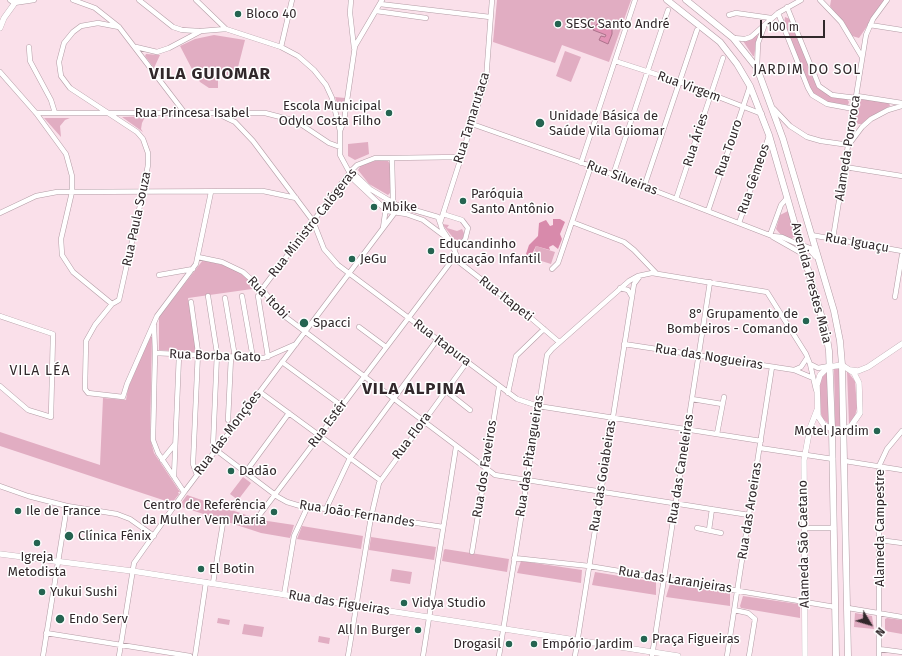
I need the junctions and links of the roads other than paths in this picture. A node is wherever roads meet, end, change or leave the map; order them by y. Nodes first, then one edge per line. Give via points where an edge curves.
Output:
1 (34, 0) edge
2 (73, 0) edge
3 (139, 0) edge
4 (196, 0) edge
5 (292, 0) edge
6 (351, 0) edge
7 (492, 0) edge
8 (636, 0) edge
9 (667, 0) edge
10 (686, 0) edge
11 (802, 0) edge
12 (820, 0) edge
13 (887, 0) edge
14 (14, 1) edge
15 (381, 2) edge
16 (787, 7) junction
17 (668, 10) dead end
18 (376, 11) junction
19 (778, 13) junction
20 (729, 15) dead end
21 (490, 17) junction
22 (426, 18) dead end
23 (771, 18) junction
24 (766, 23) junction
25 (870, 25) junction
26 (119, 27) junction
27 (0, 28) edge
28 (226, 29) junction
29 (697, 30) dead end
30 (902, 30) edge
31 (201, 31) junction
32 (733, 38) junction
33 (29, 47) dead end
34 (136, 47) junction
35 (281, 47) junction
36 (354, 50) junction
37 (862, 57) junction
38 (723, 58) dead end
39 (615, 61) junction
40 (757, 68) junction
41 (648, 71) junction
42 (0, 72) edge
43 (680, 82) junction
44 (750, 86) junction
45 (711, 94) junction
46 (856, 97) junction
47 (902, 103) edge
48 (902, 106) edge
49 (346, 107) junction
50 (743, 107) junction
51 (773, 108) junction
52 (854, 109) junction
53 (184, 112) junction
54 (230, 112) junction
55 (36, 113) junction
56 (54, 113) junction
57 (108, 113) junction
58 (216, 113) junction
59 (337, 114) junction
60 (762, 114) junction
61 (235, 122) junction
62 (852, 122) junction
63 (472, 124) junction
64 (862, 127) junction
65 (340, 131) junction
66 (769, 135) junction
67 (849, 145) junction
68 (340, 147) junction
69 (461, 157) junction
70 (391, 158) junction
71 (581, 163) junction
72 (591, 166) junction
73 (845, 167) junction
74 (351, 171) junction
75 (613, 175) junction
76 (902, 176) edge
77 (644, 186) junction
78 (72, 192) junction
79 (144, 192) junction
80 (211, 192) junction
81 (296, 198) junction
82 (787, 198) junction
83 (676, 199) junction
84 (393, 201) junction
85 (397, 205) junction
86 (385, 209) junction
87 (708, 211) junction
88 (443, 212) junction
89 (0, 213) edge
90 (395, 213) junction
91 (433, 216) junction
92 (313, 221) junction
93 (440, 222) junction
94 (572, 222) junction
95 (739, 223) junction
96 (429, 224) junction
97 (433, 227) junction
98 (381, 230) junction
99 (812, 235) junction
100 (771, 236) junction
101 (447, 238) junction
102 (833, 238) junction
103 (800, 245) junction
104 (454, 249) junction
105 (902, 251) edge
106 (456, 254) junction
107 (803, 254) junction
108 (902, 255) edge
109 (198, 256) junction
110 (817, 257) junction
111 (193, 269) junction
112 (552, 269) dead end
113 (656, 273) junction
114 (349, 274) junction
115 (642, 274) junction
116 (159, 275) dead end
117 (710, 282) junction
118 (627, 286) junction
119 (634, 287) junction
120 (262, 289) junction
121 (208, 296) dead end
122 (242, 296) dead end
123 (258, 296) dead end
124 (632, 296) junction
125 (895, 297) dead end
126 (225, 298) dead end
127 (191, 302) dead end
128 (112, 304) junction
129 (0, 316) edge
130 (408, 318) junction
131 (154, 323) junction
132 (358, 327) dead end
133 (544, 329) junction
134 (305, 332) junction
135 (437, 340) junction
136 (559, 342) junction
137 (296, 344) junction
138 (624, 344) junction
139 (902, 344) edge
140 (386, 347) junction
141 (155, 353) junction
142 (178, 355) junction
143 (698, 355) junction
144 (198, 356) junction
145 (216, 357) junction
146 (233, 357) junction
147 (253, 358) junction
148 (268, 358) junction
149 (807, 358) junction
150 (282, 362) junction
151 (467, 362) junction
152 (810, 364) junction
153 (842, 365) junction
154 (830, 366) junction
155 (772, 367) junction
156 (868, 367) junction
157 (794, 370) junction
158 (852, 370) junction
159 (364, 377) junction
160 (812, 378) junction
161 (859, 383) junction
162 (0, 386) edge
163 (499, 387) junction
164 (446, 391) junction
165 (816, 391) junction
166 (260, 392) junction
167 (508, 393) junction
168 (724, 397) dead end
169 (393, 399) junction
170 (692, 399) junction
171 (722, 404) junction
172 (342, 406) junction
173 (538, 406) junction
174 (470, 410) dead end
175 (817, 410) junction
176 (289, 413) junction
177 (612, 418) junction
178 (228, 420) dead end
179 (423, 421) junction
180 (824, 425) junction
181 (687, 429) junction
182 (832, 429) junction
183 (844, 430) junction
184 (902, 431) edge
185 (809, 432) junction
186 (717, 434) junction
187 (320, 436) junction
188 (761, 441) junction
189 (175, 444) junction
190 (456, 447) junction
191 (760, 448) junction
192 (215, 451) junction
193 (804, 455) junction
194 (350, 458) junction
195 (162, 460) junction
196 (833, 460) junction
197 (845, 461) junction
198 (879, 466) junction
199 (486, 469) junction
200 (902, 470) edge
201 (246, 473) junction
202 (197, 475) junction
203 (174, 477) junction
204 (380, 480) junction
205 (526, 481) junction
206 (0, 486) edge
207 (184, 492) junction
208 (601, 492) junction
209 (275, 495) junction
210 (675, 504) junction
211 (67, 506) junction
212 (307, 508) junction
213 (326, 509) junction
214 (712, 510) junction
215 (749, 515) junction
216 (371, 516) junction
217 (258, 517) dead end
218 (223, 523) dead end
219 (444, 527) junction
220 (697, 528) dead end
221 (804, 528) junction
222 (834, 528) junction
223 (709, 530) junction
224 (721, 533) dead end
225 (154, 536) junction
226 (879, 540) junction
227 (902, 543) edge
228 (472, 552) dead end
229 (0, 554) edge
230 (514, 558) junction
231 (58, 561) junction
232 (589, 566) junction
233 (132, 571) junction
234 (664, 578) junction
235 (206, 582) junction
236 (213, 583) junction
237 (737, 590) junction
238 (284, 595) junction
239 (805, 602) junction
240 (356, 606) junction
241 (835, 607) junction
242 (848, 608) junction
243 (734, 610) junction
244 (879, 613) junction
245 (429, 617) junction
246 (902, 617) edge
247 (503, 629) junction
248 (46, 633) junction
249 (578, 640) junction
250 (121, 645) junction
251 (879, 649) junction
252 (902, 652) edge
253 (652, 654) edge
254 (43, 656) edge
255 (119, 656) edge
256 (190, 656) edge
257 (195, 656) edge
258 (348, 656) edge
259 (423, 656) edge
260 (499, 656) edge
261 (575, 656) edge
262 (678, 656) edge
263 (727, 656) edge
264 (749, 656) edge
265 (805, 656) edge
266 (836, 656) edge
267 (848, 656) edge
268 (879, 656) edge

1 - 14 street
2 - 26 street via 95,8
3 - 31 street via 173,27
4 - 28 street
5 - 35 street
6 - 36 street
7 - 21 street, Rua Tamarutaca
8 - 39 street
9 - 44 highway, Avenida Prestes Maia via 720,42
10 - 32 highway, Avenida Prestes Maia
11 - 16 street
12 - 37 street via 841,22
13 - 25 street
14 - 27 main road
15 - 18 street
15 - 21 street
16 - 19 street
16 - 46 street via 818,86 828,93
17 - 41 street
18 - 22 street
18 - 36 street via 359,37
19 - 23 street
19 - 52 street via 812,95 827,104
20 - 23 street via 736,13
21 - 63 street, Rua Tamarutaca via 487,76
23 - 24 street
24 - 32 street via 748,38
24 - 40 street via 758,43
25 - 30 street
25 - 37 street, Alameda Pororoca
26 - 34 street
26 - 57 street, Rua Paula Souza via 98,23 81,26 66,39 60,57 60,73 65,83 77,94
28 - 31 street
28 - 35 street
29 - 43 street
31 - 34 street via 163,50 150,52
32 - 40 highway, Avenida Prestes Maia
33 - 56 street via 30,61 51,100
34 - 53 street
35 - 59 street via 298,56 320,77 329,91
36 - 49 street
37 - 46 street, Alameda Pororoca
38 - 45 street, Rua Áries
39 - 41 street, Rua Virgem
39 - 71 street
40 - 51 highway, Avenida Prestes Maia
41 - 43 street, Rua Virgem
41 - 75 street
42 - 55 street
43 - 45 street, Rua Virgem
43 - 77 street
44 - 50 street, Rua Touro
44 - 60 highway, Avenida Prestes Maia
45 - 50 street, Rua Virgem
45 - 83 street, Rua Áries
46 - 47 street
46 - 52 street, Alameda Pororoca
48 - 64 street via 876,116
49 - 59 street via 343,112
49 - 65 street
50 - 60 street, Rua Virgem
50 - 87 street, Rua Touro
51 - 67 street via 807,137
51 - 99 highway, Avenida Prestes Maia
52 - 62 street, Alameda Pororoca
53 - 57 street, Rua Princesa Isabel
53 - 58 street, Rua Princesa Isabel
54 - 58 street, Rua Princesa Isabel
54 - 61 street
54 - 68 street, Rua Princesa Isabel via 254,112 283,117 302,124 329,143
55 - 56 street, Rua Princesa Isabel
55 - 78 street via 66,154 72,176
56 - 57 street, Rua Princesa Isabel
57 - 79 street, Rua Paula Souza via 137,132 143,139 148,152
58 - 61 street
59 - 65 street
60 - 66 highway, Avenida Prestes Maia
61 - 81 street, Rua Itapura via 253,141
62 - 64 street
62 - 67 street, Alameda Pororoca
63 - 69 street, Rua Tamarutaca
63 - 71 street, Rua Silveiras
64 - 67 street
65 - 68 street
66 - 82 highway, Avenida Prestes Maia
66 - 95 street, Rua Gêmeos
67 - 73 street, Alameda Pororoca
68 - 74 street via 341,157
69 - 70 street, Rua Ministro Calógeras
69 - 88 street, Rua Tamarutaca
70 - 74 street, Rua Ministro Calógeras via 367,160
70 - 84 street
71 - 72 street, Rua Silveiras
72 - 75 street, Rua Silveiras
72 - 94 street
73 - 76 street
73 - 102 street, Alameda Pororoca
74 - 84 street via 370,189
74 - 86 street via 360,186
74 - 92 street, Rua Ministro Calógeras
75 - 77 street, Rua Silveiras
77 - 83 street, Rua Silveiras
78 - 79 street
78 - 89 street via 46,193
78 - 128 street via 60,239 62,255 73,272
79 - 80 street
79 - 128 street, Rua Paula Souza via 119,300
80 - 81 street via 270,192
80 - 109 street
81 - 92 street, Rua Itapura
82 - 100 street via 782,203
82 - 103 highway, Avenida Prestes Maia
83 - 87 street, Rua Silveiras
84 - 85 street
84 - 86 street
85 - 90 street
85 - 91 street
86 - 90 street
86 - 98 street, Rua das Monções
87 - 95 street, Rua Silveiras
88 - 91 street
88 - 93 street, Rua Tamarutaca
88 - 104 street via 462,220 468,228 465,240
90 - 96 street via 409,215
90 - 98 street, Rua das Monções
91 - 93 street
91 - 96 street
92 - 114 street, Rua Itapura via 328,254
92 - 120 street, Rua Ministro Calógeras
93 - 97 street
93 - 101 street
94 - 112 street via 558,263
94 - 113 street via 624,242
95 - 100 street, Rua Silveiras
96 - 97 street
97 - 101 street
98 - 114 street, Rua das Monções
99 - 102 street, Rua Iguaçu
99 - 110 highway, Avenida Prestes Maia
100 - 103 street, Rua Silveiras
100 - 107 street, Rua Silveiras
101 - 104 street, Rua Itapeti
102 - 105 street, Rua Iguaçu
103 - 107 highway, Avenida Prestes Maia
103 - 110 highway
104 - 106 street, Rua Itapeti
106 - 130 street, Rua Estér
106 - 133 street, Rua Itapeti via 461,264
107 - 154 highway, Avenida Prestes Maia via 827,338
108 - 125 street
109 - 111 street
109 - 120 street, Rua Itobi via 228,264 250,277
110 - 153 highway, Avenida Prestes Maia via 836,322
111 - 116 street
111 - 131 street via 162,308
113 - 115 street, Rua das Pitangueiras
113 - 117 street, Rua das Pitangueiras
114 - 130 street, Rua Itapura
114 - 134 street, Rua das Monções
115 - 118 street, Rua das Pitangueiras
115 - 119 street
117 - 143 street, Rua das Caneleiras
117 - 149 street, Rua das Pitangueiras via 770,293
118 - 119 street
118 - 119 street via 632,282
118 - 124 street
118 - 136 street, Rua das Pitangueiras via 620,288
119 - 124 street, Rua das Goiabeiras
120 - 134 street, Rua Itobi via 277,309
121 - 145 street
122 - 147 street
123 - 148 street
124 - 138 street, Rua das Goiabeiras
126 - 146 street
127 - 144 street
128 - 131 street, Rua Paula Souza via 94,325 86,341 85,390 88,393 124,397
129 - 162 street via 53,334 51,417 28,410
130 - 135 street, Rua Itapura
130 - 140 street, Rua Estér
131 - 141 street
132 - 140 street
133 - 136 street, Rua Itapeti
133 - 167 street via 516,356
134 - 137 street, Rua das Monções
134 - 159 street, Rua Itobi
135 - 151 street, Rua Itapura
135 - 169 street
136 - 173 street, Rua das Pitangueiras via 547,355
137 - 148 street, Rua Borba Gato
137 - 150 street, Rua das Monções
138 - 143 street, Rua das Nogueiras
138 - 177 street, Rua das Goiabeiras
139 - 156 main road
140 - 159 street, Rua Estér
141 - 142 street, Rua Borba Gato
141 - 195 street via 153,440
142 - 144 street, Rua Borba Gato
142 - 189 street
143 - 155 street, Rua das Nogueiras
143 - 170 street, Rua das Caneleiras
144 - 145 street, Rua Borba Gato
144 - 202 street via 193,464
145 - 146 street, Rua Borba Gato
145 - 192 street via 213,446
146 - 147 street, Rua Borba Gato
146 - 178 street
147 - 148 street, Rua Borba Gato
149 - 152 street, Rua das Pitangueiras
149 - 157 street via 801,367
150 - 166 street, Rua das Monções
150 - 172 street
151 - 163 street, Rua Itapura
151 - 164 street, Rua Flora
152 - 154 street via 818,368
152 - 160 street, Rua das Pitangueiras
153 - 154 main road
153 - 158 main road
153 - 183 highway, Avenida Prestes Maia
154 - 165 main road via 820,375
154 - 182 highway, Avenida Prestes Maia
155 - 157 street, Rua das Nogueiras
155 - 188 street, Rua das Aroeiras
156 - 158 main road via 858,371
156 - 161 main road via 861,375
157 - 160 street, Rua das Nogueiras
158 - 161 main road
159 - 169 street, Rua Itobi
159 - 172 street, Rua Estér
160 - 165 street, Rua das Pitangueiras
161 - 183 main road via 860,413 854,423
163 - 167 street, Rua Itapura
163 - 199 street, Rua dos Faveiros
164 - 174 street
164 - 179 street, Rua Flora
165 - 175 main road
166 - 176 street
166 - 192 street, Rua das Monções
167 - 173 street, Rua Itapura
168 - 171 street
169 - 179 street, Rua Itobi
169 - 194 street
170 - 171 street
170 - 181 street, Rua das Caneleiras
171 - 186 street
172 - 187 street, Rua Estér
173 - 177 street, Rua Itapura
173 - 205 street, Rua das Pitangueiras
175 - 180 main road
175 - 185 main road, Alameda São Caetano
176 - 187 street
176 - 201 street
177 - 181 street, Rua Itapura
177 - 208 street, Rua das Goiabeiras
179 - 190 street, Rua Itobi
179 - 204 street, Rua Flora
180 - 182 main road
180 - 185 main road via 816,424
181 - 186 street, Rua Itapura
181 - 210 street, Rua das Caneleiras
182 - 183 main road
182 - 196 highway, Avenida Prestes Maia
183 - 197 highway, Avenida Prestes Maia
184 - 198 street, Alameda Campestre via 887,448
185 - 193 main road, Alameda São Caetano
186 - 188 street, Rua Itapura
187 - 194 street
187 - 209 street, Rua Estér
188 - 191 street, Rua das Aroeiras
189 - 195 street
189 - 203 street
190 - 199 street, Rua Itobi
190 - 219 street
191 - 193 street
191 - 215 street, Rua das Aroeiras
192 - 201 street, Rua João Fernandes
192 - 202 street, Rua das Monções
193 - 196 street
193 - 221 main road, Alameda São Caetano
194 - 204 street
194 - 213 street
195 - 203 street
196 - 222 highway, Avenida Prestes Maia
197 - 198 street
197 - 242 highway, Avenida Prestes Maia
198 - 200 street
198 - 226 street, Alameda Campestre
199 - 205 street, Rua Itobi via 498,476
199 - 228 street, Rua dos Faveiros
201 - 209 street, Rua João Fernandes
202 - 207 street, Rua das Monções
203 - 207 street
204 - 216 street, Rua Flora
205 - 208 street, Rua Itobi
205 - 230 street, Rua das Pitangueiras
206 - 211 street
207 - 225 street, Rua das Monções
208 - 210 street, Rua Itobi
208 - 232 street, Rua das Goiabeiras
209 - 212 street, Rua João Fernandes via 284,501
209 - 217 street, Rua Estér
210 - 214 street, Rua Itobi
210 - 234 street, Rua das Caneleiras
211 - 225 street via 122,516
211 - 231 street
212 - 213 street, Rua João Fernandes
212 - 238 street via 294,536
213 - 216 street, Rua João Fernandes
214 - 215 street, Rua Itobi
214 - 223 street
215 - 237 street, Rua das Aroeiras
216 - 219 street, Rua João Fernandes
216 - 240 street, Rua Flora
218 - 236 street
219 - 245 street
220 - 223 street
221 - 222 street
221 - 239 main road, Alameda São Caetano
222 - 241 highway, Avenida Prestes Maia
223 - 224 street
225 - 233 street, Rua das Monções via 134,563
226 - 227 street
226 - 244 street, Alameda Campestre
229 - 231 main road, Rua das Figueiras
230 - 232 street, Rua das Laranjeiras
230 - 247 street, Rua das Pitangueiras
231 - 233 main road, Rua das Figueiras
231 - 248 street
232 - 234 street, Rua das Laranjeiras
232 - 249 street, Rua das Goiabeiras
233 - 235 main road, Rua das Figueiras
233 - 250 street, Rua das Monções
234 - 237 street, Rua das Laranjeiras
234 - 253 street, Rua das Caneleiras
235 - 236 main road, Rua das Figueiras
235 - 257 street
236 - 238 main road, Rua das Figueiras
237 - 239 street, Rua das Laranjeiras
237 - 243 street, Rua das Aroeiras
238 - 240 main road, Rua das Figueiras
239 - 241 street, Rua das Laranjeiras
239 - 265 main road, Alameda São Caetano
240 - 245 main road, Rua das Figueiras
240 - 258 street, Rua Flora
241 - 266 highway, Avenida Prestes Maia
242 - 244 street
242 - 267 highway, Avenida Prestes Maia
243 - 263 street, Rua das Aroeiras
243 - 264 street via 751,614 754,619
244 - 246 street
244 - 251 street, Alameda Campestre
245 - 247 main road, Rua das Figueiras
245 - 259 street
247 - 249 main road, Rua das Figueiras
247 - 260 street, Rua das Pitangueiras
248 - 250 street
248 - 254 street
249 - 253 main road, Rua das Figueiras
249 - 261 street, Rua das Goiabeiras
250 - 255 street, Rua das Monções
250 - 256 street
251 - 252 street
251 - 268 street, Alameda Campestre
253 - 262 main road, Rua das Figueiras

